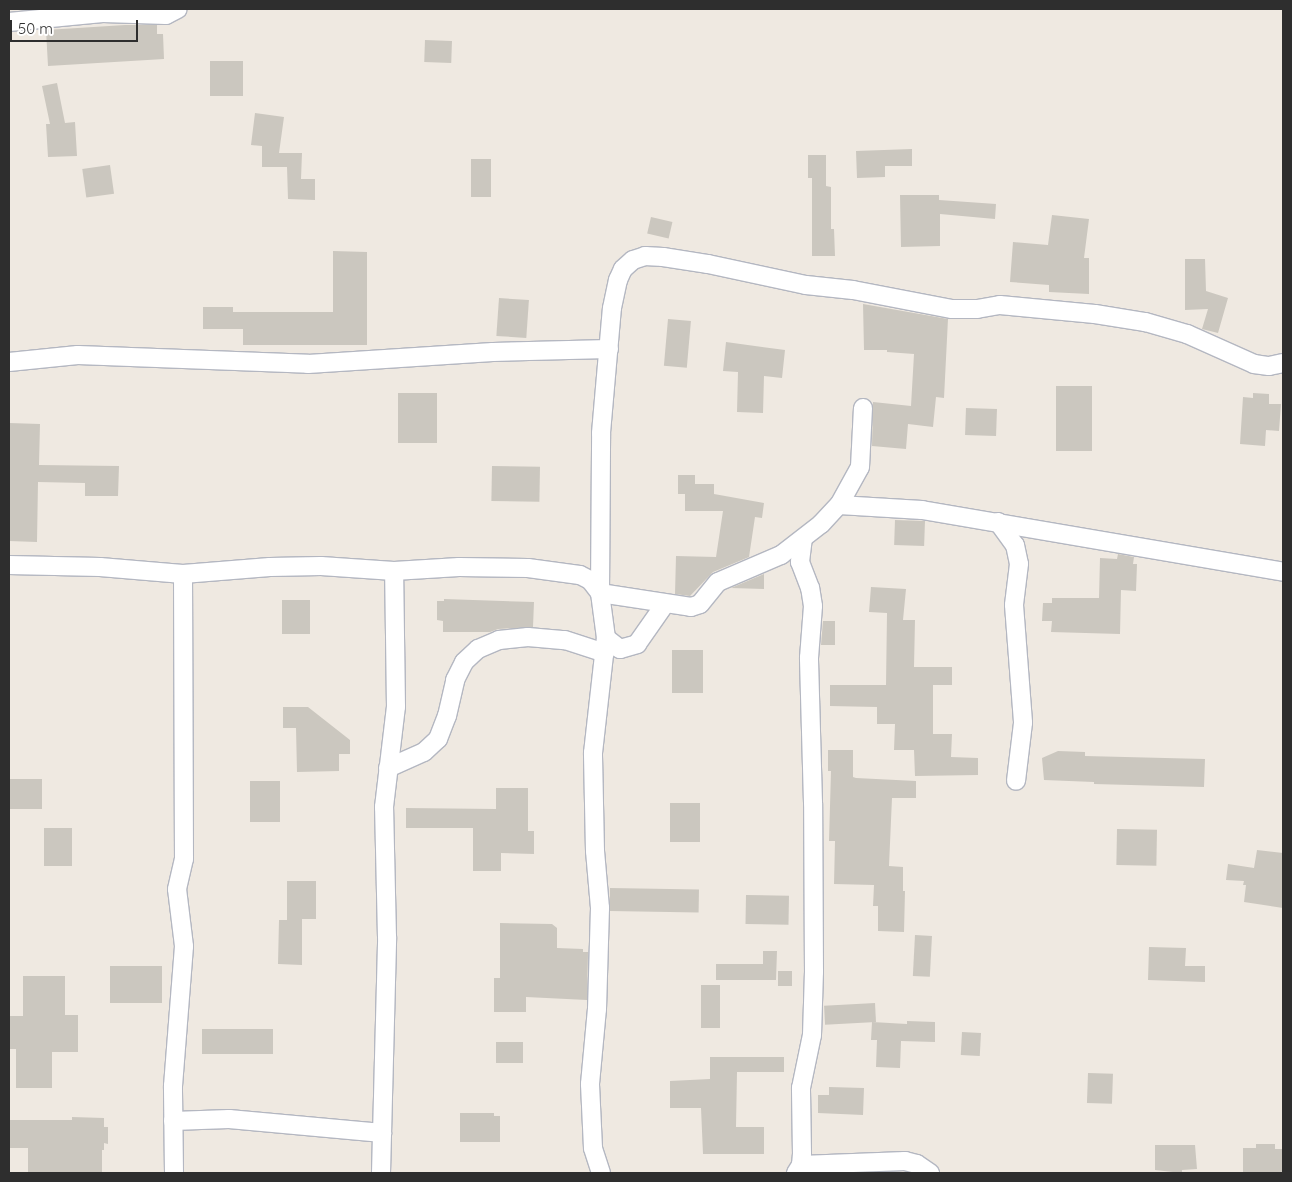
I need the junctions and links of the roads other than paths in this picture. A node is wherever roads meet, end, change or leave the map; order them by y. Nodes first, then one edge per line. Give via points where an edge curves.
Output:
1 (178, 9) edge
2 (9, 22) edge
3 (609, 349) junction
4 (9, 362) edge
5 (1283, 363) edge
6 (864, 408) dead end
7 (839, 505) junction
8 (998, 522) junction
9 (803, 539) junction
10 (781, 554) junction
11 (800, 562) junction
12 (9, 565) edge
13 (394, 571) junction
14 (1282, 572) edge
15 (183, 574) junction
16 (600, 593) junction
17 (665, 604) junction
18 (605, 645) junction
19 (388, 768) junction
20 (1016, 781) dead end
21 (174, 1121) junction
22 (382, 1133) junction
23 (798, 1169) edge
24 (174, 1173) edge
25 (381, 1173) edge
26 (601, 1173) edge
27 (930, 1173) edge

1 - 2 street via 166,15 103,13
3 - 4 street via 493,352 308,364 78,355
3 - 5 street via 618,280 623,269 633,260 645,256 708,264 806,285 853,290 952,309 1008,306 1145,322 1187,334 1254,364 1269,366
3 - 16 street via 601,433
6 - 7 street via 860,467
7 - 8 street via 922,510
7 - 9 street
8 - 14 street
8 - 20 street via 1015,546 1019,564 1014,605 1023,723
9 - 10 street
9 - 11 street
10 - 11 street
10 - 17 street via 718,582 700,604 691,607
11 - 23 street via 813,606 809,658 814,880 812,1035 801,1088
12 - 15 street via 100,567
13 - 15 street via 313,566
13 - 16 street via 459,567 528,568 580,575 590,580
13 - 19 street via 396,708
15 - 21 street via 184,859 177,889 184,946 173,1086
16 - 17 street
16 - 18 street
17 - 18 street via 637,644 620,649
18 - 19 street via 528,637 499,640 478,649 464,662 455,680 438,739 424,752
18 - 26 street via 592,753 600,908 597,1008 590,1084 593,1148
19 - 22 street via 384,807 386,937
21 - 22 street via 229,1120
21 - 24 street
22 - 25 street
23 - 27 street via 905,1161

